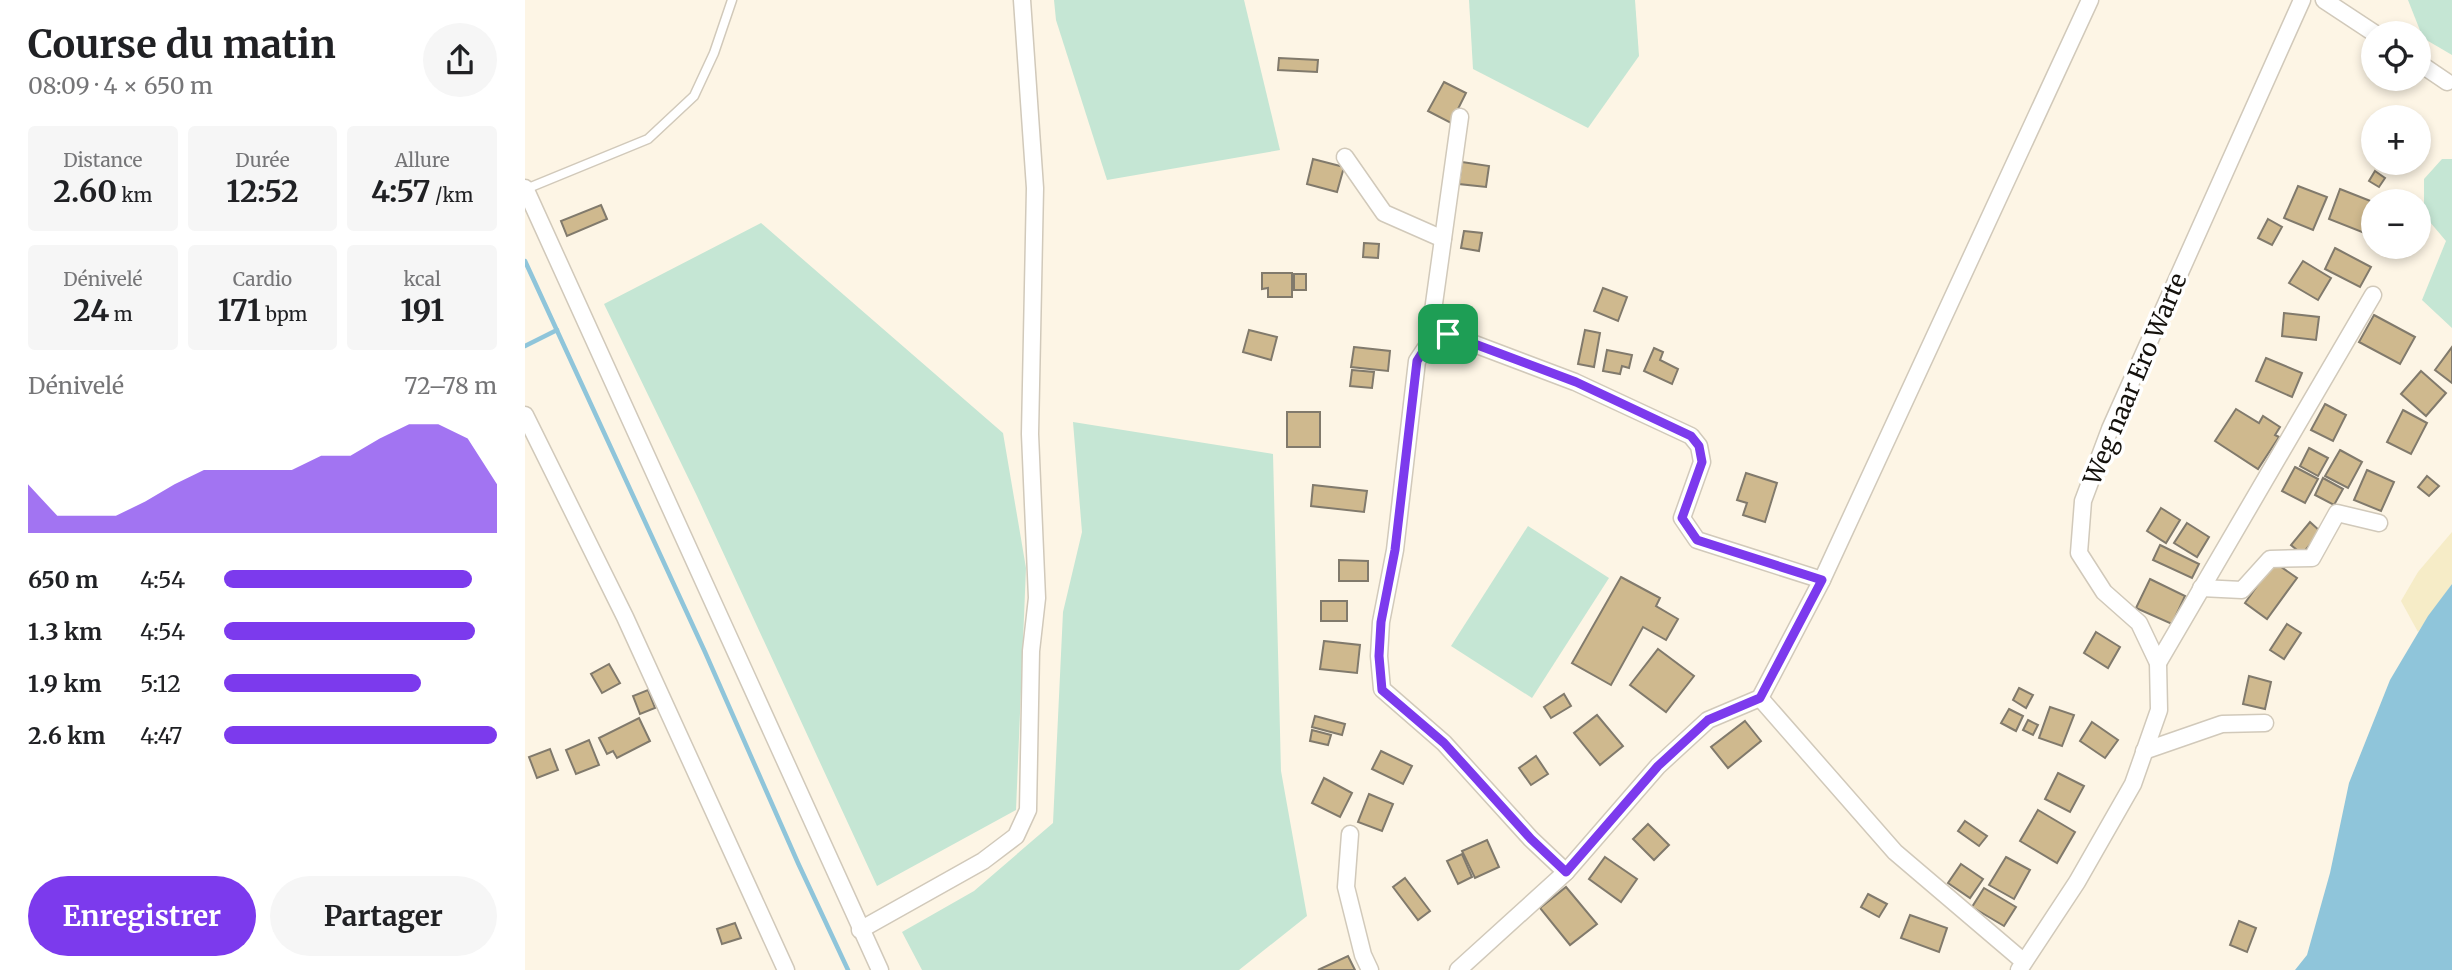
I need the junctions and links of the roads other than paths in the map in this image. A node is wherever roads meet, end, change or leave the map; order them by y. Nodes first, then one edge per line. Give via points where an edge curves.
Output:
1 (731, 0) edge
2 (1022, 0) edge
3 (2089, 0) edge
4 (2302, 0) edge
5 (2324, 0) edge
6 (2361, 24) edge
7 (2431, 71) edge
8 (2447, 82) dead end
9 (1460, 117) dead end
10 (1345, 157) dead end
11 (525, 189) edge
12 (1443, 239) junction
13 (2373, 295) dead end
14 (1448, 334) junction
15 (525, 415) edge
16 (2379, 523) dead end
17 (1822, 580) junction
18 (2201, 588) junction
19 (2158, 663) junction
20 (1760, 698) junction
21 (2265, 723) dead end
22 (2144, 751) junction
23 (1350, 834) dead end
24 (1566, 872) junction
25 (860, 930) junction
26 (2021, 965) edge
27 (786, 970) edge
28 (880, 970) edge
29 (1370, 970) edge
30 (1458, 970) edge

1 - 11 lane via 694,96 648,139
2 - 25 street via 1035,188 1030,434 1037,598 1031,651 1028,810 1017,836 983,861
3 - 17 street
4 - 19 street, Weg naar Ero Warte via 2110,429 2083,501 2078,554 2104,592 2139,623
5 - 6 street
7 - 8 street
9 - 12 street
10 - 12 street via 1384,213
11 - 25 street
12 - 14 street via 1432,318
13 - 18 street
14 - 17 street via 1576,382 1691,436 1702,462 1682,518 1697,540
14 - 24 street via 1429,342 1417,361 1395,550 1381,622 1382,690 1444,743
15 - 27 street via 625,617
16 - 18 street via 2337,513 2312,558 2270,559 2242,590
17 - 20 street
18 - 19 street
19 - 22 street, Weg naar Ero Warte via 2159,710
20 - 24 street via 1708,720 1658,766
20 - 26 street via 1895,852
21 - 22 street via 2222,724
22 - 26 street, Weg naar Ero Warte via 2133,784 2077,882
23 - 29 street via 1346,887
24 - 30 street
25 - 28 street

